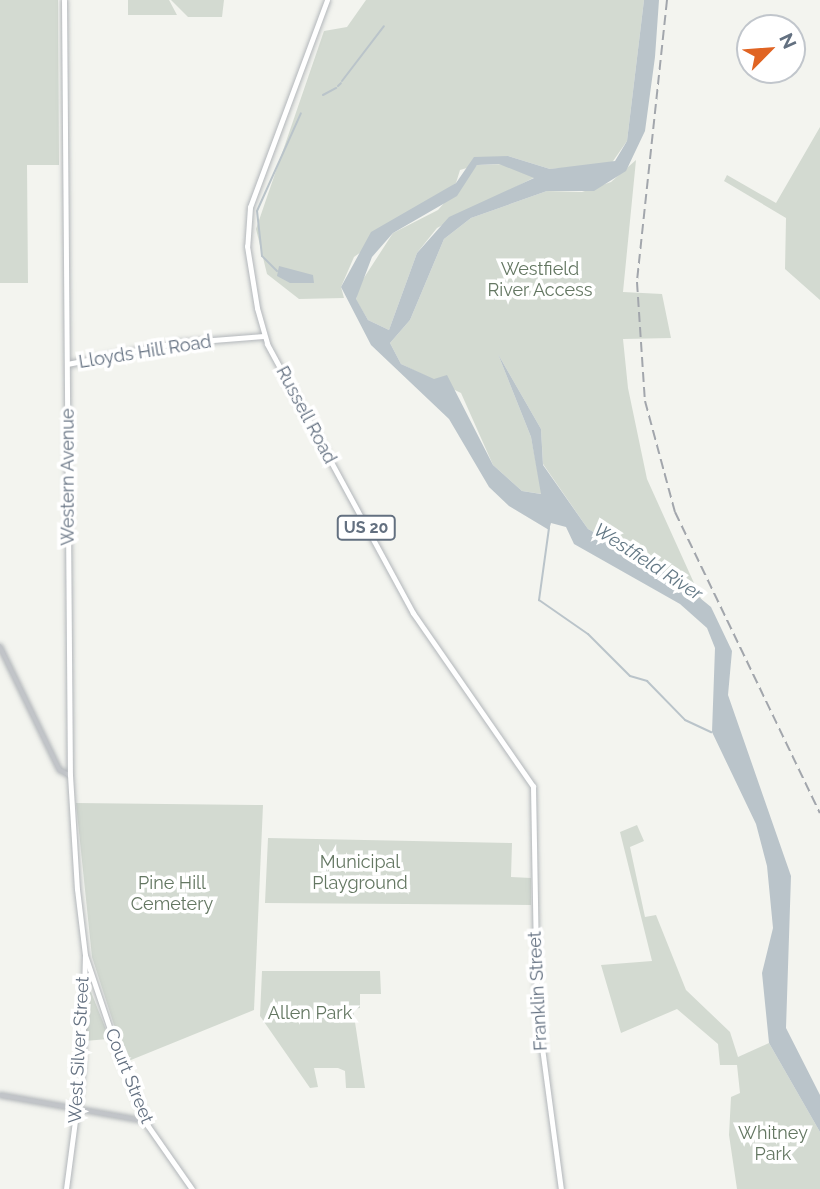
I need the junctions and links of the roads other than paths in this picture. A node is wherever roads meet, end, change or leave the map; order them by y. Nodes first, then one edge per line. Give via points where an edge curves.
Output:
1 (64, 0) edge
2 (327, 0) edge
3 (264, 336) junction
4 (67, 364) junction
5 (0, 646) edge
6 (70, 775) junction
7 (534, 792) joint
8 (85, 953) junction
9 (93, 982) junction
10 (82, 989) junction
11 (0, 1095) edge
12 (79, 1106) junction
13 (146, 1121) junction
14 (66, 1189) edge
15 (192, 1189) edge
16 (561, 1189) edge

1 - 4 main road, Western Avenue
2 - 3 main road, Russell Road / US 20 via 250,207 248,256
3 - 4 main road, Lloyds Hill Road via 184,341
3 - 7 main road, Russell Road / US 20 via 413,613
4 - 6 main road, Western Avenue
5 - 6 street via 60,769
6 - 8 main road, Western Avenue
7 - 16 main road, Franklin Street / US 20 via 537,1010
8 - 9 main road, Court Street
8 - 10 main road, West Silver Street
9 - 10 street
9 - 13 main road, Court Street
10 - 12 main road, West Silver Street
11 - 12 street
12 - 13 street
12 - 14 main road, West Silver Street
13 - 15 main road, Court Street

